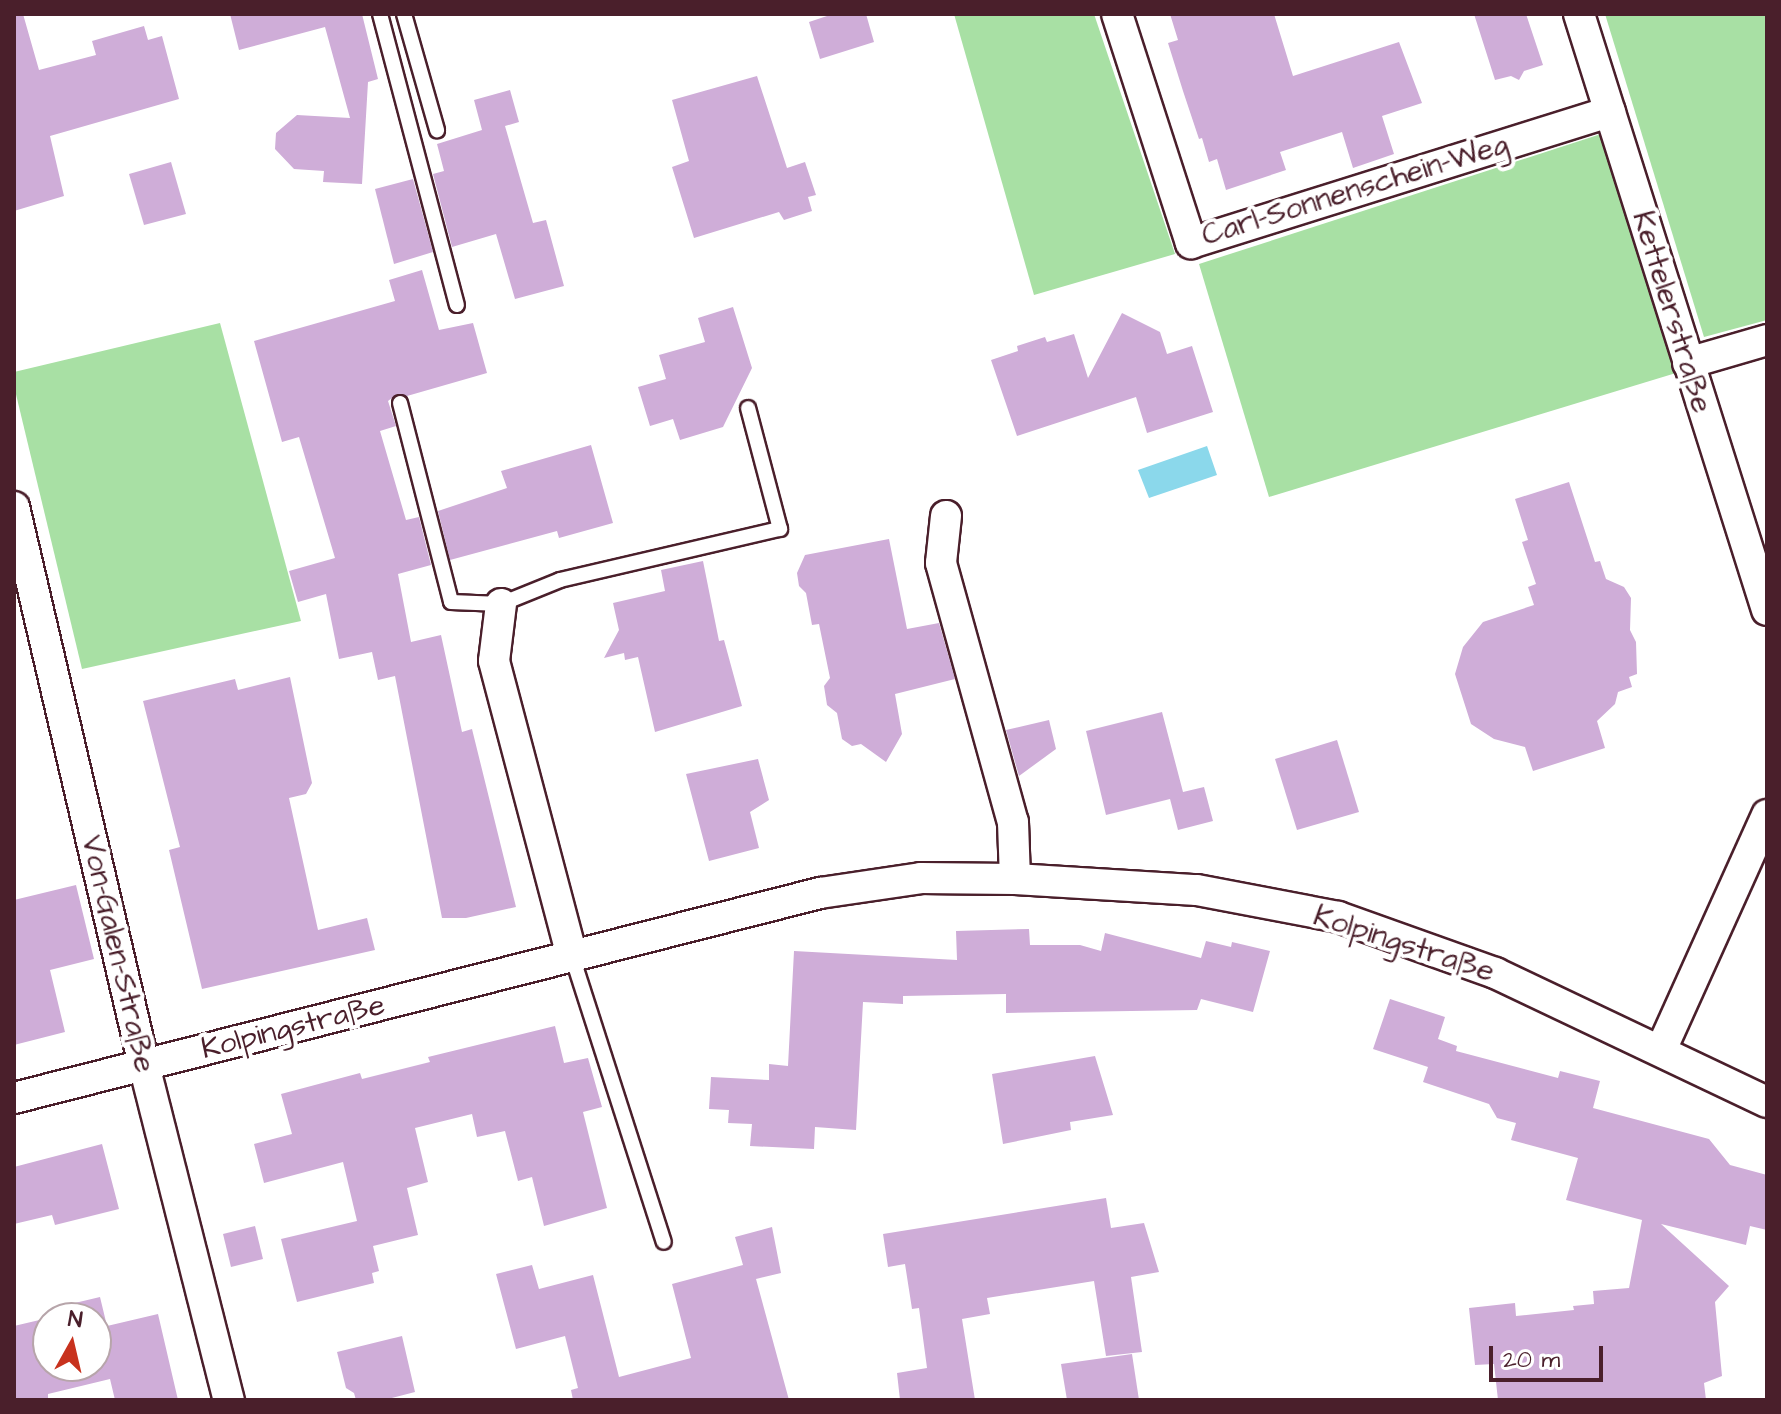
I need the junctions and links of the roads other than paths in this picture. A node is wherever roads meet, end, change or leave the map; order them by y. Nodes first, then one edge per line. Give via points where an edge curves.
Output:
1 (380, 14) edge
2 (404, 14) edge
3 (1117, 14) edge
4 (1579, 14) edge
5 (1610, 112) junction
6 (437, 130) dead end
7 (457, 305) dead end
8 (1767, 340) edge
9 (1688, 363) junction
10 (400, 403) dead end
11 (748, 408) dead end
12 (14, 507) edge
13 (946, 516) dead end
14 (501, 604) junction
15 (1767, 610) edge
16 (1767, 815) edge
17 (1015, 879) junction
18 (572, 956) junction
19 (1661, 1050) junction
20 (144, 1065) junction
21 (14, 1098) edge
22 (1767, 1102) edge
23 (664, 1242) dead end
24 (229, 1400) edge

1 - 7 lane
2 - 6 lane
3 - 5 street, Carl-Sonnenschein-Weg via 1191,243
4 - 5 street, Kettelerstraße
5 - 9 street, Kettelerstraße
8 - 9 street
9 - 15 street, Kettelerstraße
10 - 14 lane via 451,602
11 - 14 lane via 780,529 560,580
12 - 20 street, Von-Galen-Straße
13 - 17 street via 941,563 1013,822
14 - 18 street via 494,661
16 - 19 street
17 - 18 street, Kolpingstraße via 921,878 820,893
17 - 19 street, Kolpingstraße via 1197,890 1338,917 1495,973
18 - 20 street, Kolpingstraße
18 - 23 lane
19 - 22 street, Kolpingstraße
20 - 21 street, Kolpingstraße
20 - 24 street, Von-Galen-Straße

